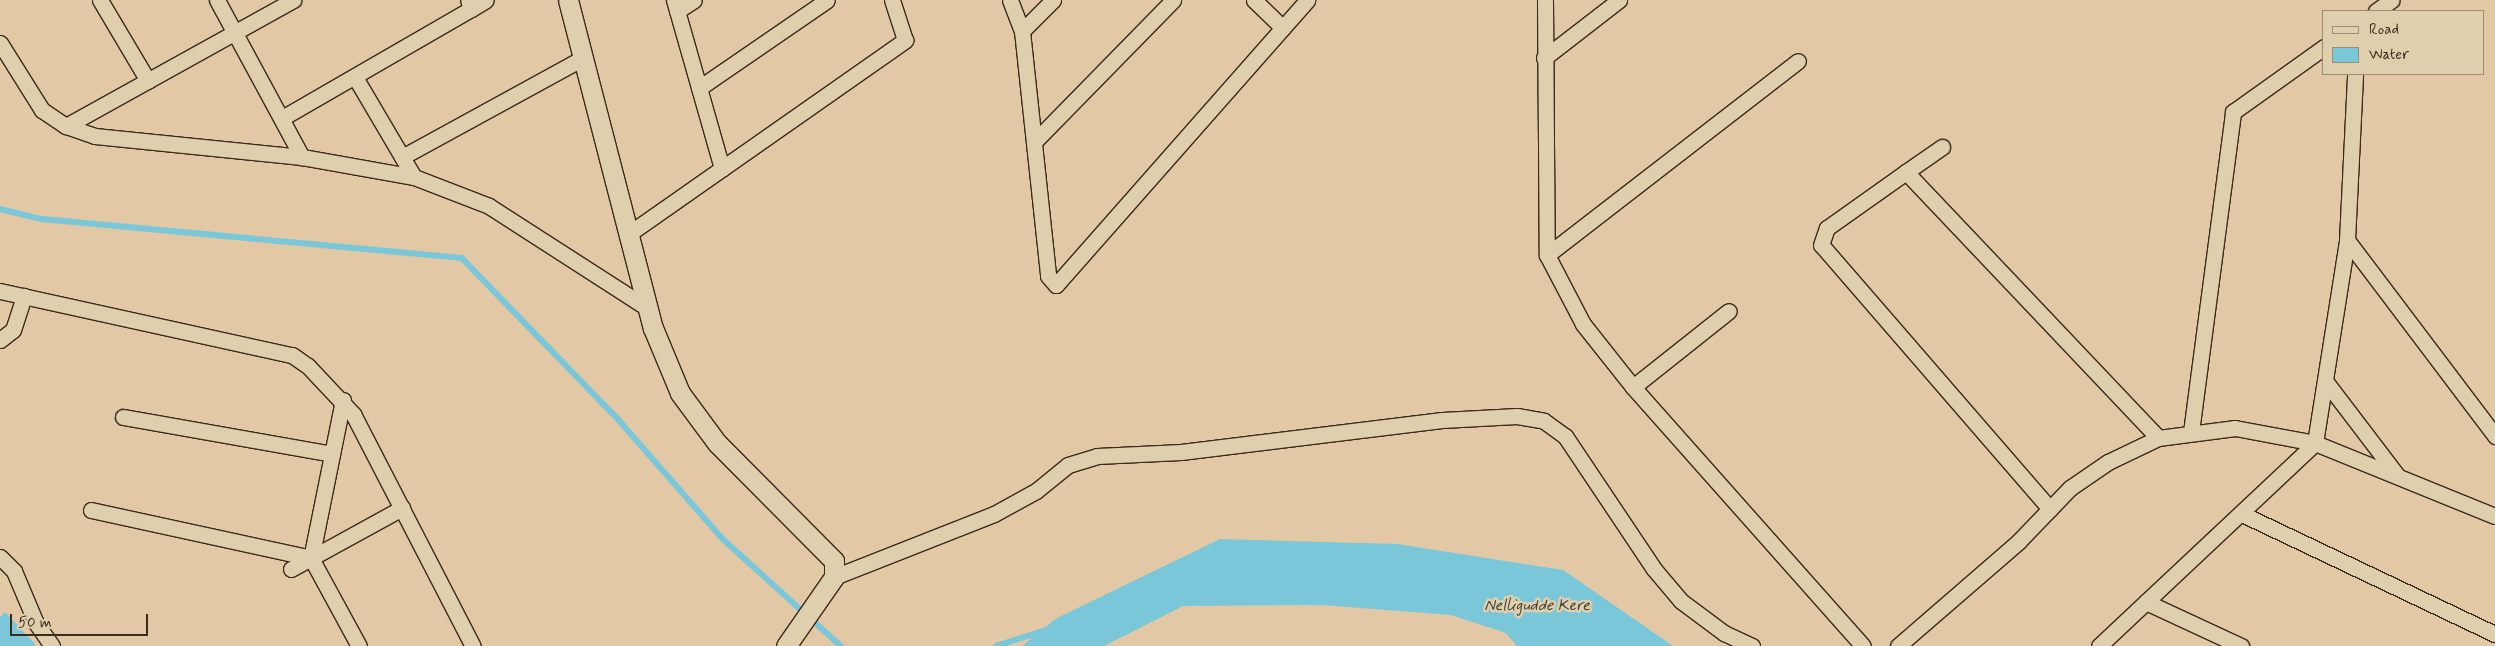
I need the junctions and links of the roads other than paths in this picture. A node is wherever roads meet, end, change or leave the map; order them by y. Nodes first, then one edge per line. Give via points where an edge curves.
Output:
1 (100, 0) edge
2 (218, 0) edge
3 (293, 0) edge
4 (486, 0) edge
5 (568, 0) edge
6 (694, 0) edge
7 (827, 0) edge
8 (892, 0) edge
9 (1010, 0) edge
10 (1053, 0) edge
11 (1173, 0) edge
12 (1254, 0) edge
13 (1307, 0) edge
14 (1545, 0) edge
15 (1619, 0) edge
16 (2392, 0) edge
17 (469, 5) edge
18 (676, 6) edge
19 (2377, 10) edge
20 (1283, 28) junction
21 (1022, 31) junction
22 (237, 33) junction
23 (0, 43) edge
24 (2322, 48) edge
25 (582, 58) junction
26 (1544, 58) junction
27 (1798, 62) dead end
28 (2355, 75) edge
29 (355, 77) junction
30 (148, 82) junction
31 (699, 88) junction
32 (282, 118) junction
33 (66, 126) junction
34 (1036, 140) junction
35 (1942, 147) dead end
36 (302, 157) junction
37 (402, 157) junction
38 (722, 168) junction
39 (1906, 172) junction
40 (414, 177) junction
41 (627, 235) junction
42 (2347, 240) junction
43 (1546, 255) junction
44 (0, 291) edge
45 (24, 296) junction
46 (647, 308) junction
47 (1729, 311) dead end
48 (0, 340) edge
49 (2326, 382) junction
50 (1633, 387) junction
51 (343, 400) junction
52 (123, 417) dead end
53 (2191, 432) junction
54 (2495, 436) edge
55 (2158, 438) junction
56 (2315, 443) junction
57 (332, 454) junction
58 (2396, 474) junction
59 (402, 508) junction
60 (2050, 509) junction
61 (91, 510) dead end
62 (2242, 514) junction
63 (2495, 516) edge
64 (0, 558) edge
65 (312, 558) junction
66 (291, 568) dead end
67 (834, 577) junction
68 (2146, 602) junction
69 (2495, 634) edge
70 (52, 646) edge
71 (359, 646) edge
72 (473, 646) edge
73 (786, 646) edge
74 (1752, 646) edge
75 (1863, 646) edge
76 (1898, 646) edge
77 (2099, 646) edge
78 (2241, 646) edge

1 - 30 street
2 - 22 street
3 - 22 street
4 - 17 street
5 - 25 street
6 - 18 street
7 - 31 street
8 - 38 street via 905,40
9 - 21 street
10 - 21 street
11 - 34 street
12 - 20 street
13 - 20 street
14 - 26 street
15 - 26 street
16 - 19 street
17 - 29 street
18 - 31 street
20 - 34 street via 1056,285 1048,276
21 - 34 street
22 - 30 street
22 - 32 street
23 - 33 street via 42,110
24 - 53 street via 2233,112
25 - 37 street
25 - 41 street
26 - 43 street
27 - 43 street
28 - 42 street
29 - 32 street
29 - 37 street
30 - 33 street
31 - 38 street
32 - 36 street
33 - 36 street via 95,136
35 - 39 street
36 - 40 street
37 - 40 street
38 - 41 street
39 - 55 street
39 - 60 street via 1827,228 1821,245
40 - 46 street via 489,206
41 - 46 street
42 - 49 street
42 - 54 street
43 - 50 street via 1583,324
44 - 45 street
45 - 48 street via 13,330
45 - 51 street via 292,355
46 - 67 street via 680,393 717,443 827,548 834,561
47 - 50 street
49 - 56 street
49 - 58 street
50 - 75 street
51 - 57 street
51 - 59 street
52 - 57 street
53 - 55 street
53 - 56 street via 2235,428
55 - 60 street via 2108,462 2070,488
56 - 58 street
56 - 62 street
57 - 65 street
58 - 63 street
59 - 65 street
59 - 72 street
60 - 76 street
61 - 65 street
62 - 68 street
62 - 69 street
64 - 70 street via 14,571 36,622
65 - 66 street
65 - 71 street
67 - 73 street
67 - 74 street via 994,514 1036,491 1068,465 1096,456 1181,452 1442,420 1517,416 1544,421 1565,436 1654,569 1681,600 1724,633
68 - 77 street
68 - 78 street

